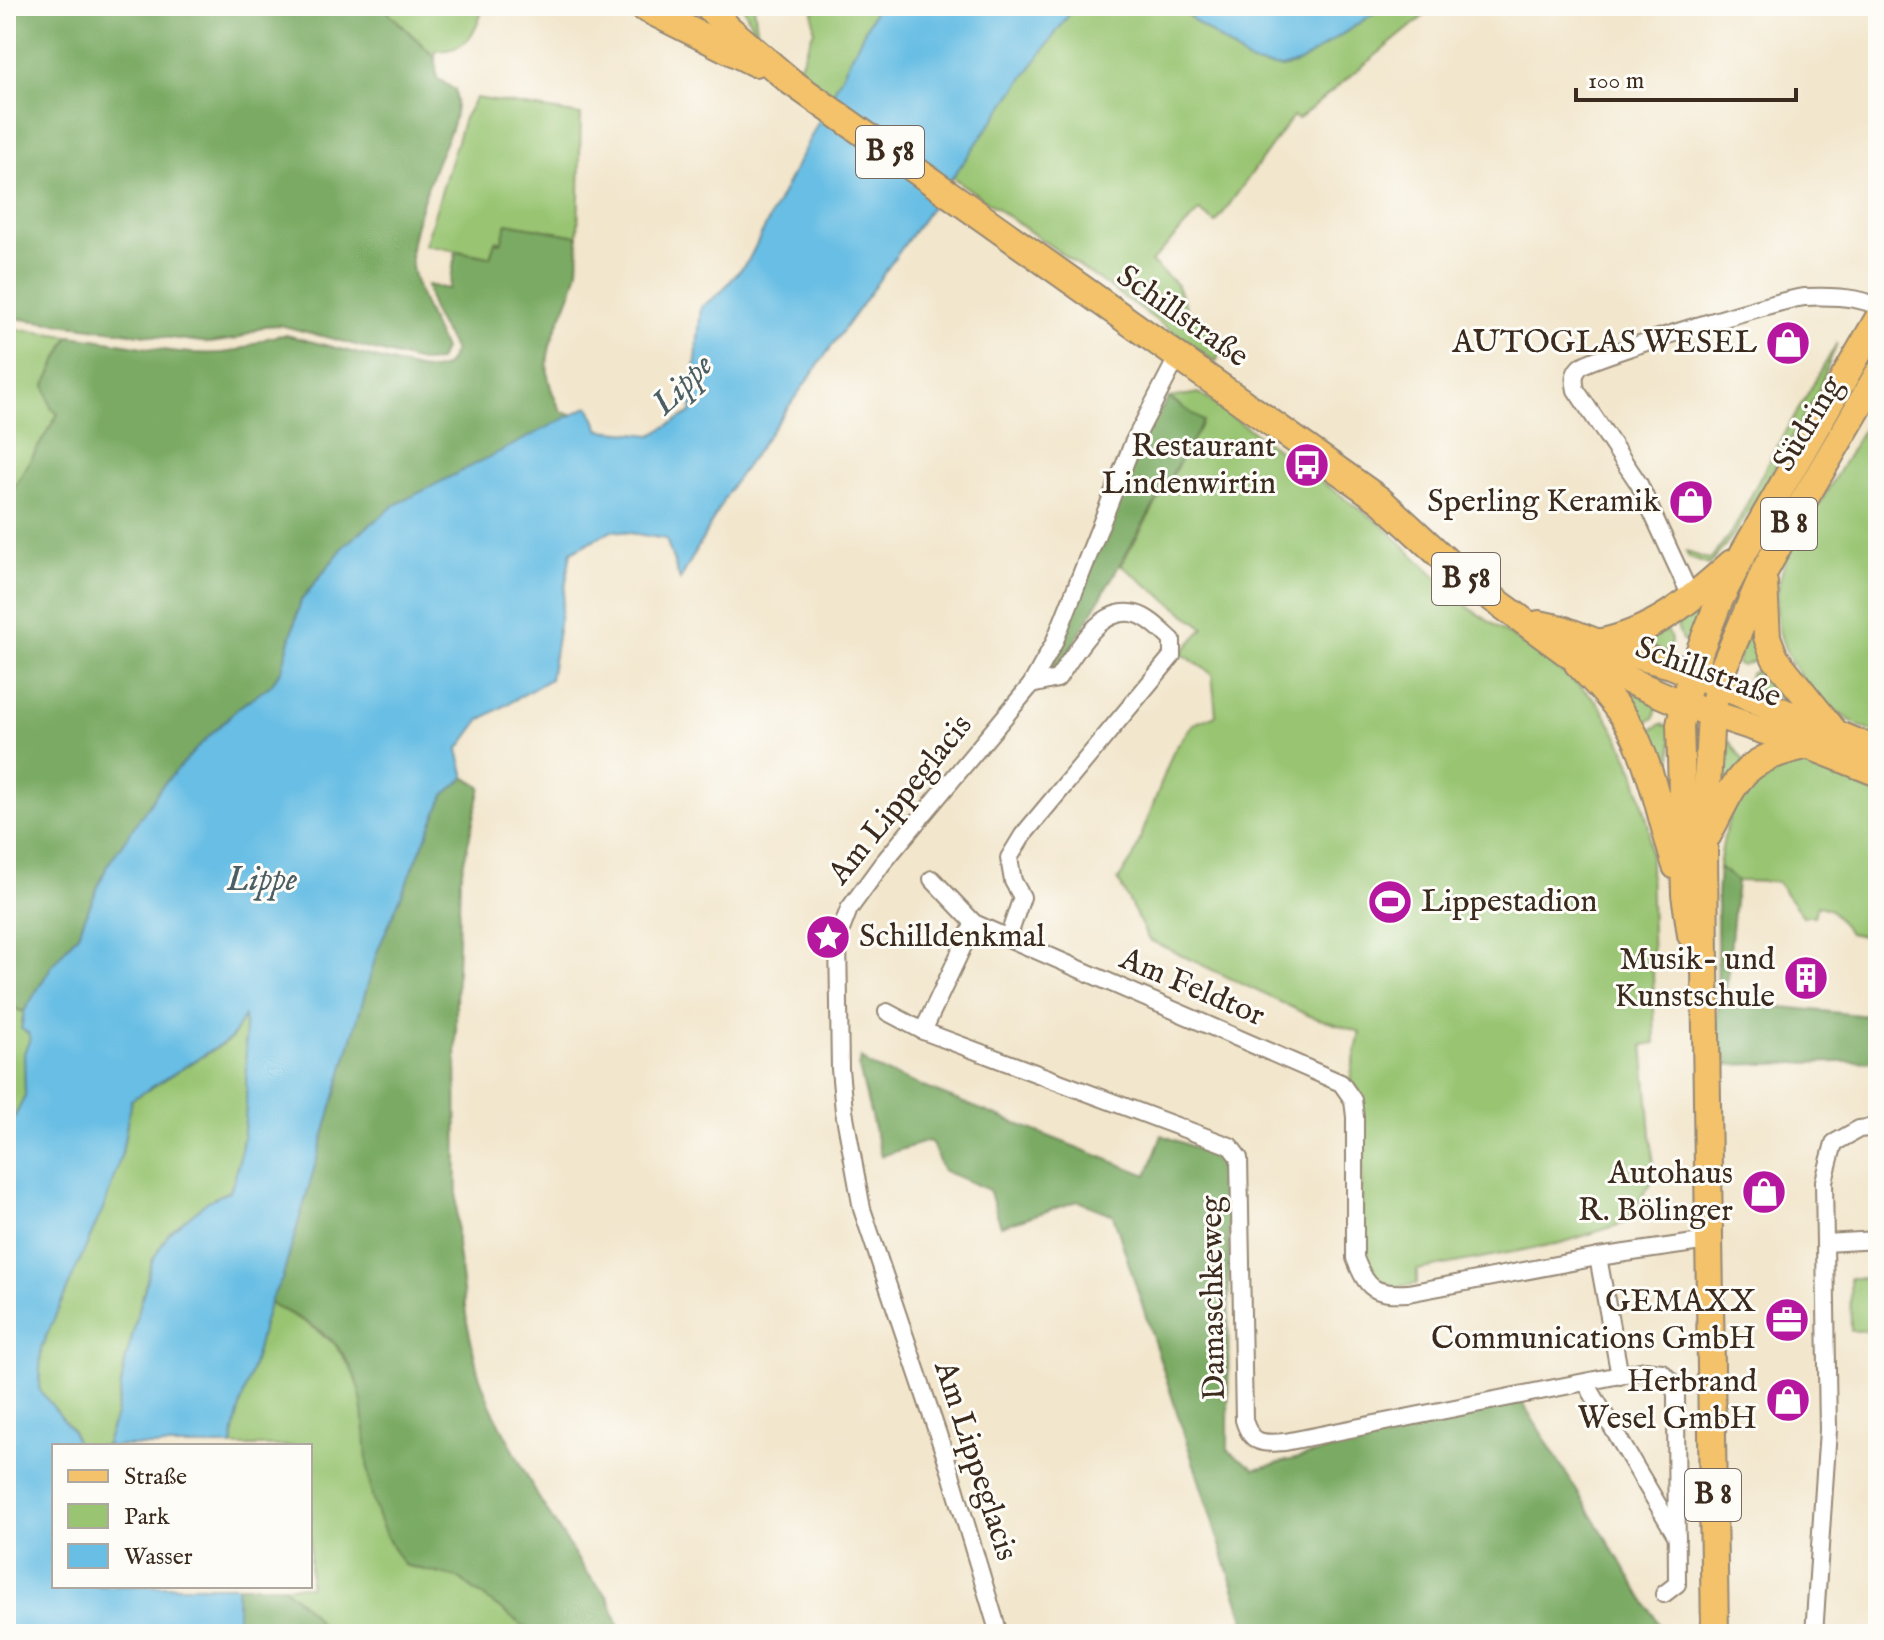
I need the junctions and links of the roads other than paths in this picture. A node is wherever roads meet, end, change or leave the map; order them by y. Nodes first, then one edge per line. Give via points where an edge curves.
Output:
1 (641, 6) edge
2 (708, 6) edge
3 (790, 81) junction
4 (1878, 307) edge
5 (1878, 319) edge
6 (1178, 356) junction
7 (1878, 374) edge
8 (1744, 552) junction
9 (1764, 572) junction
10 (1692, 599) junction
11 (1524, 620) junction
12 (1596, 643) junction
13 (1570, 655) junction
14 (1691, 673) junction
15 (1719, 684) junction
16 (1031, 685) junction
17 (1683, 704) junction
18 (1711, 713) junction
19 (1835, 733) junction
20 (1807, 745) junction
21 (1878, 751) edge
22 (1878, 773) edge
23 (1704, 842) junction
24 (932, 879) dead end
25 (1685, 894) junction
26 (974, 923) junction
27 (1008, 938) junction
28 (887, 1012) dead end
29 (923, 1031) junction
30 (1878, 1127) edge
31 (1706, 1166) junction
32 (1878, 1240) edge
33 (1708, 1241) junction
34 (1825, 1243) junction
35 (1598, 1257) junction
36 (1620, 1376) junction
37 (1586, 1383) junction
38 (1678, 1539) junction
39 (1664, 1594) dead end
40 (999, 1634) edge
41 (1715, 1634) edge
42 (1814, 1634) edge

1 - 3 main road, B 58
2 - 3 main road, B 58
3 - 6 main road, Schillstraße / B 58
4 - 10 street via 1866,300 1803,297 1581,366 1574,377 1576,390 1639,484
5 - 8 main road, Südring / B 8
6 - 11 main road, Schillstraße / B 58 via 1380,500 1466,579
6 - 16 street, Am Lippeglacis via 1133,443 1054,643
7 - 9 main road, Südring / B 8
8 - 10 main road
8 - 14 main road, Südring / B 8
9 - 15 main road, Südring / B 8
9 - 19 main road via 1767,637 1775,658
10 - 12 main road via 1641,631
11 - 12 main road, Schillstraße / B 58
11 - 13 main road, Schillstraße / B 58
12 - 14 main road, Schillstraße / B 58
13 - 17 main road, Schillstraße / B 58
13 - 25 main road, B 8 via 1612,701 1634,735
14 - 15 main road, Schillstraße / B 58
14 - 17 main road, B 8
15 - 18 main road, B 8
15 - 19 main road, Schillstraße / B 58
16 - 27 street via 1057,679 1096,626 1123,612 1145,618 1172,640 1172,656 1009,858 1022,897
16 - 40 street, Am Lippeglacis via 882,864 849,909 838,938 840,1069 862,1209
17 - 18 main road, Schillstraße / B 58
17 - 25 main road, B 8
18 - 20 main road, Schillstraße / B 58
18 - 23 main road, B 8
19 - 21 main road, Schillstraße / B 58
20 - 22 main road, Schillstraße / B 58
20 - 23 main road via 1773,753 1750,766
23 - 31 main road, B 8
24 - 26 street
25 - 31 main road, B 8
26 - 27 street
26 - 29 street
27 - 35 street, Am Feldtor via 1341,1083 1353,1100 1355,1117 1355,1258 1372,1288 1384,1294 1408,1293
28 - 29 street, Damaschkeweg
29 - 37 street, Damaschkeweg via 1230,1146 1239,1158 1244,1420 1256,1441 1301,1439
30 - 34 street via 1859,1129 1834,1143 1824,1181
31 - 33 main road, B 8
32 - 34 street
33 - 35 street, Am Feldtor
33 - 41 main road, B 8
34 - 42 street via 1828,1430
35 - 36 street
36 - 37 street, Damaschkeweg
36 - 38 street, Damaschkeweg via 1662,1372 1676,1394
37 - 38 street
38 - 39 street, Damaschkeweg via 1677,1584

